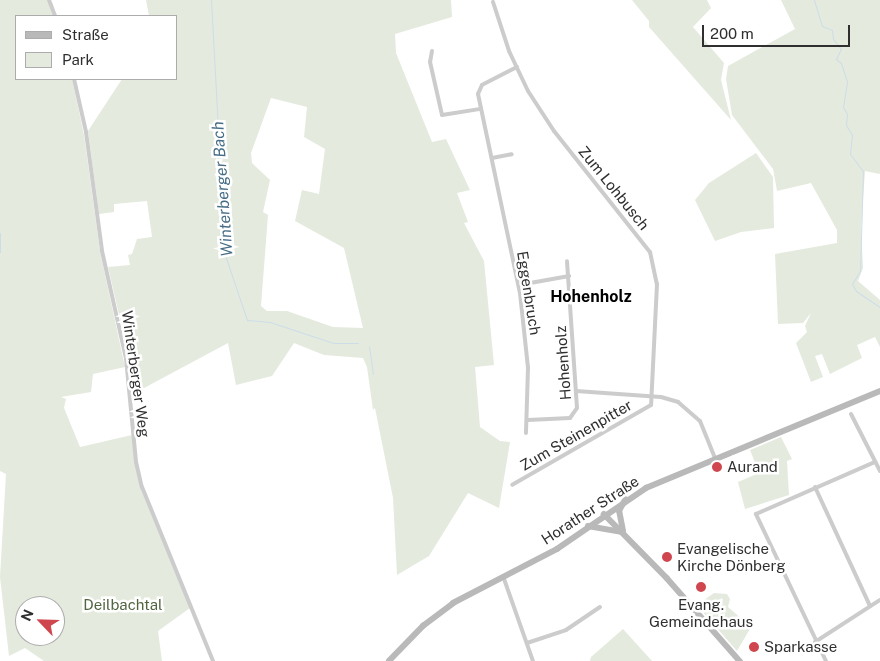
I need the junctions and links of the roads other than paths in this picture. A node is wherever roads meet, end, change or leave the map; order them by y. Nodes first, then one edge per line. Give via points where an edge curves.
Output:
1 (49, 0) edge
2 (493, 2) dead end
3 (55, 15) edge
4 (432, 51) dead end
5 (517, 67) junction
6 (74, 80) edge
7 (480, 108) junction
8 (512, 154) dead end
9 (492, 158) junction
10 (567, 261) dead end
11 (569, 276) junction
12 (519, 285) junction
13 (576, 391) junction
14 (880, 391) edge
15 (652, 397) junction
16 (651, 405) joint
17 (851, 414) dead end
18 (528, 420) junction
19 (526, 433) dead end
20 (715, 458) junction
21 (875, 462) junction
22 (880, 471) edge
23 (512, 485) dead end
24 (815, 487) junction
25 (626, 499) junction
26 (604, 514) junction
27 (588, 526) junction
28 (624, 533) junction
29 (503, 576) junction
30 (880, 600) edge
31 (870, 606) junction
32 (600, 607) dead end
33 (814, 642) junction
34 (527, 643) junction
35 (213, 661) edge
36 (389, 661) edge
37 (533, 661) edge
38 (740, 661) edge
39 (826, 661) edge

1 - 3 street
2 - 5 street, Zum Lohbusch
4 - 7 street via 430,62 442,115
5 - 7 street, Eggenbruch via 482,85 478,94
5 - 15 street, Zum Lohbusch via 554,131 654,260 657,284
6 - 35 street, Winterberger Weg via 86,132 102,251 126,358 136,462 142,487
7 - 9 street, Eggenbruch
8 - 9 street
9 - 12 street, Eggenbruch
10 - 11 street, Hohenholz
11 - 12 street
11 - 13 street, Hohenholz
12 - 18 street, Eggenbruch via 527,350
13 - 15 street
13 - 18 street, Hohenholz via 577,408 570,418
14 - 20 main road, Horather Straße
15 - 16 street, Zum Lohbusch
15 - 20 street via 678,402 696,416
16 - 23 street, Zum Steinenpitter
17 - 21 street
18 - 19 street, Eggenbruch
20 - 25 main road, Horather Straße
21 - 22 street
21 - 24 street
24 - 31 street
24 - 33 street via 756,514
25 - 26 main road, Horather Straße
25 - 28 main road via 619,511
26 - 27 main road, Horather Straße
26 - 28 main road
27 - 28 main road
27 - 29 main road, Horather Straße via 557,548
28 - 38 main road
29 - 34 street
29 - 36 main road, Horather Straße via 443,610
30 - 31 street
31 - 33 street
32 - 34 street via 566,630
33 - 39 street
34 - 37 street

